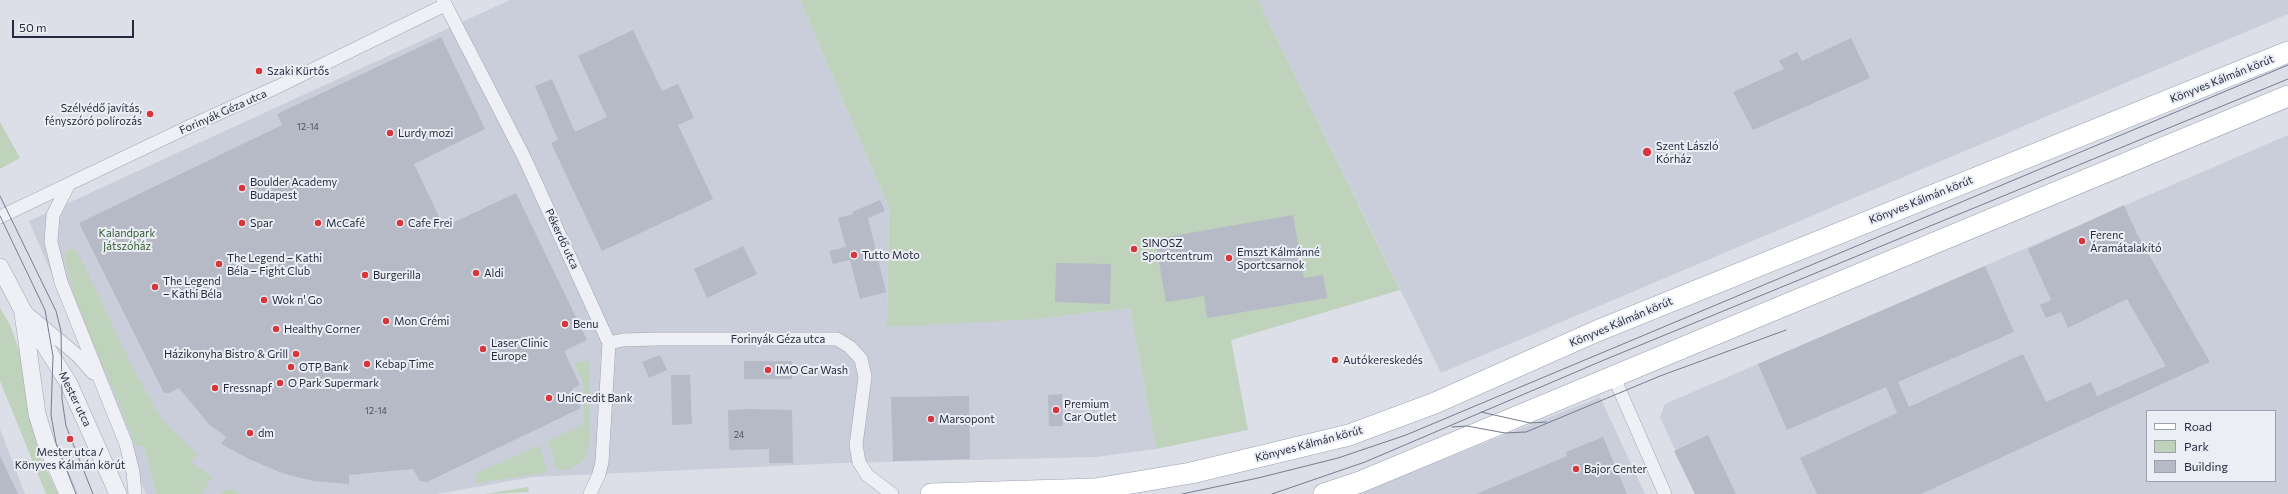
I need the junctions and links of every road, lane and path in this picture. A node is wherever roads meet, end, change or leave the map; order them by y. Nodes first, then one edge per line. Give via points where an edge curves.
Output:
1 (444, 3) edge
2 (2288, 52) edge
3 (2288, 96) edge
4 (69, 184) junction
5 (0, 217) edge
6 (0, 267) edge
7 (22, 309) junction
8 (609, 343) junction
9 (1613, 375) junction
10 (99, 380) junction
11 (1057, 492) edge
12 (68, 494) edge
13 (118, 494) edge
14 (135, 494) edge
15 (590, 494) edge
16 (892, 494) edge
17 (931, 494) edge
18 (1324, 494) edge
19 (1665, 494) edge

1 - 4 street, Forinyák Géza utca via 277,87
1 - 8 street, Pékerdő utca via 524,157
2 - 11 main road, Könyves Kálmán körút via 1597,331 1435,403 1349,435 1184,474 1095,489
3 - 9 main road
4 - 5 street, Forinyák Géza utca
4 - 10 street, Mester utca via 53,215 51,242 61,282
6 - 7 street, Mester utca
7 - 10 street, Mester utca via 77,355
7 - 12 street, Mester utca via 37,414 46,443
7 - 13 street, Mester utca via 69,384
8 - 15 street, Pékerdő utca via 602,462 600,474
8 - 16 street, Forinyák Géza utca via 656,339 836,339 850,347 861,359 865,377 856,445 860,462 867,475
9 - 18 main road via 1360,482
9 - 19 street
10 - 14 street, Mester utca via 126,444
11 - 17 main road, Könyves Kálmán körút

